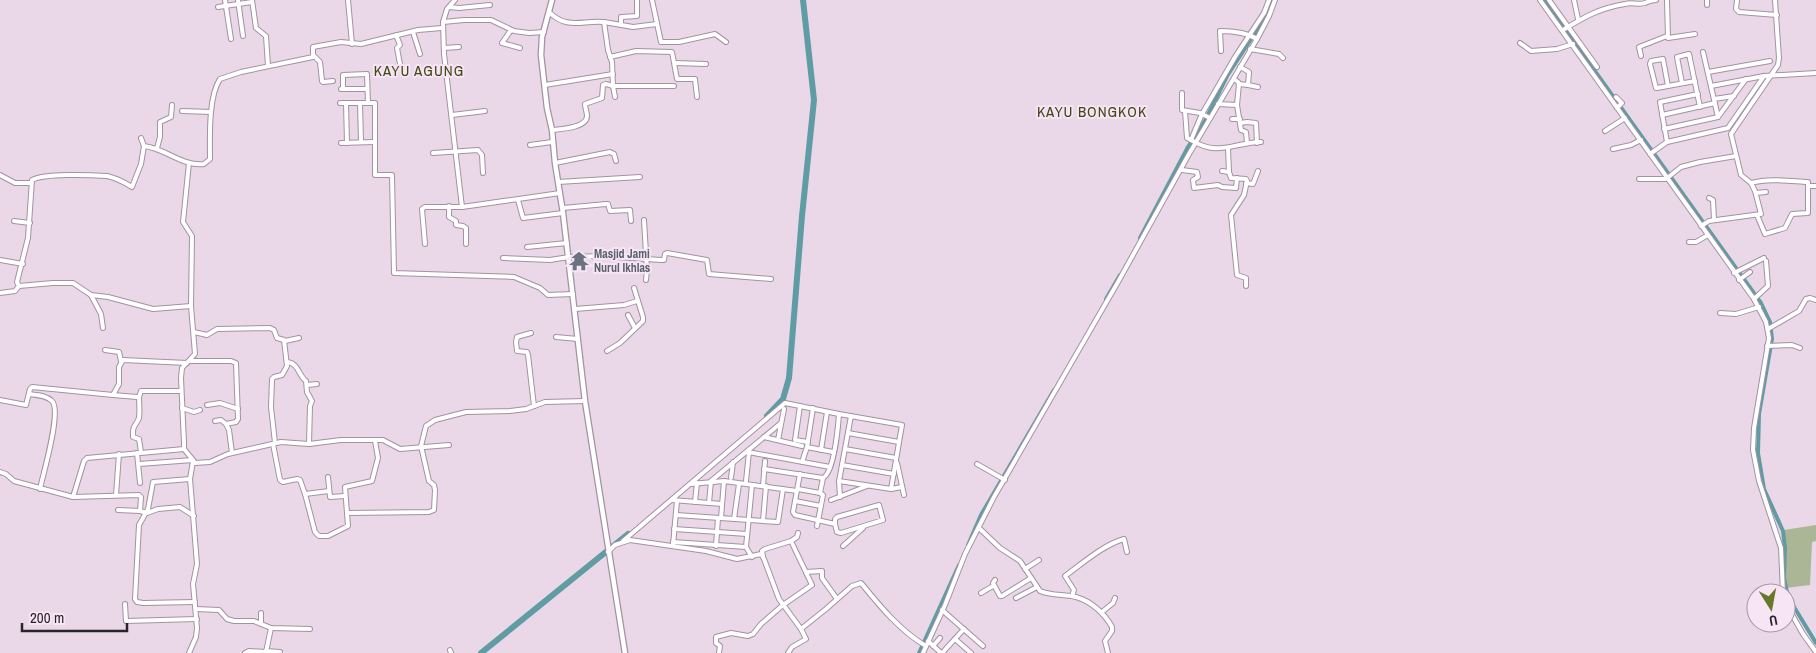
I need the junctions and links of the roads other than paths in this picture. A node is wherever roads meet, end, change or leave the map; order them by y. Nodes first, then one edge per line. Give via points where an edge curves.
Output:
1 (225, 0) edge
2 (348, 0) edge
3 (455, 0) edge
4 (552, 0) edge
5 (637, 0) edge
6 (652, 0) edge
7 (1269, 0) edge
8 (1275, 0) edge
9 (1540, 0) edge
10 (1549, 0) edge
11 (1574, 0) edge
12 (1656, 0) edge
13 (1667, 0) edge
14 (1737, 0) edge
15 (1775, 0) edge
16 (252, 1) edge
17 (1645, 1) edge
18 (238, 2) edge
19 (490, 4) dead end
20 (226, 6) junction
21 (218, 7) dead end
22 (449, 7) junction
23 (549, 12) junction
24 (1554, 12) junction
25 (1267, 14) junction
26 (1777, 15) junction
27 (1578, 20) junction
28 (443, 22) junction
29 (604, 22) junction
30 (657, 24) junction
31 (621, 25) junction
32 (442, 28) junction
33 (1566, 28) junction
34 (511, 30) junction
35 (413, 32) junction
36 (544, 32) junction
37 (1695, 34) dead end
38 (396, 35) junction
39 (243, 36) dead end
40 (1667, 36) junction
41 (1253, 37) junction
42 (231, 39) dead end
43 (670, 42) junction
44 (726, 42) dead end
45 (1520, 43) dead end
46 (352, 44) junction
47 (1573, 44) junction
48 (459, 47) dead end
49 (444, 48) junction
50 (520, 48) dead end
51 (1580, 48) junction
52 (1250, 49) junction
53 (1222, 51) dead end
54 (672, 52) junction
55 (1703, 52) dead end
56 (420, 54) dead end
57 (313, 55) junction
58 (1641, 56) dead end
59 (610, 57) junction
60 (1283, 58) dead end
61 (1770, 61) dead end
62 (675, 63) junction
63 (400, 64) dead end
64 (706, 64) dead end
65 (268, 66) junction
66 (1240, 66) junction
67 (1595, 69) junction
68 (1708, 72) junction
69 (1227, 73) junction
70 (1816, 73) edge
71 (613, 74) junction
72 (1764, 76) junction
73 (1770, 76) junction
74 (1233, 78) junction
75 (1746, 79) junction
76 (1695, 80) junction
77 (333, 81) dead end
78 (1682, 83) junction
79 (1239, 84) junction
80 (545, 85) junction
81 (1248, 85) junction
82 (613, 86) junction
83 (674, 86) dead end
84 (1258, 86) dead end
85 (1668, 86) junction
86 (1710, 86) junction
87 (367, 89) junction
88 (1182, 93) dead end
89 (1698, 94) junction
90 (1734, 96) junction
91 (615, 97) dead end
92 (697, 97) dead end
93 (1616, 97) dead end
94 (1212, 98) junction
95 (1714, 101) junction
96 (340, 103) dead end
97 (346, 103) junction
98 (360, 103) junction
99 (368, 103) junction
100 (1219, 103) junction
101 (172, 104) dead end
102 (1237, 105) junction
103 (1619, 106) junction
104 (1700, 106) junction
105 (182, 111) dead end
106 (486, 111) dead end
107 (1185, 111) junction
108 (211, 112) junction
109 (1202, 114) junction
110 (452, 115) junction
111 (1662, 116) junction
112 (1718, 117) junction
113 (1210, 118) junction
114 (1625, 118) junction
115 (1232, 119) dead end
116 (1240, 121) junction
117 (1664, 129) junction
118 (552, 130) junction
119 (1605, 131) dead end
120 (141, 138) dead end
121 (1641, 140) junction
122 (361, 142) junction
123 (375, 142) junction
124 (552, 142) junction
125 (1193, 142) junction
126 (1667, 142) junction
127 (341, 143) dead end
128 (346, 143) junction
129 (1247, 143) junction
130 (530, 145) dead end
131 (144, 146) junction
132 (157, 148) junction
133 (1228, 148) junction
134 (1613, 148) dead end
135 (456, 152) junction
136 (1652, 152) junction
137 (433, 153) dead end
138 (1736, 156) junction
139 (616, 161) dead end
140 (189, 163) junction
141 (555, 163) junction
142 (1182, 170) junction
143 (1258, 171) dead end
144 (1222, 172) dead end
145 (1229, 172) junction
146 (482, 173) dead end
147 (0, 174) edge
148 (640, 177) dead end
149 (1668, 177) junction
150 (1237, 178) junction
151 (1639, 179) dead end
152 (558, 182) junction
153 (31, 183) junction
154 (1246, 183) junction
155 (1752, 183) junction
156 (1808, 186) junction
157 (1816, 186) edge
158 (1766, 192) dead end
159 (560, 193) junction
160 (1756, 193) junction
161 (1709, 198) dead end
162 (518, 200) junction
163 (449, 206) junction
164 (462, 207) junction
165 (563, 210) junction
166 (1757, 215) junction
167 (644, 220) dead end
168 (14, 221) dead end
169 (630, 221) dead end
170 (1712, 221) junction
171 (30, 222) junction
172 (1702, 225) junction
173 (1708, 235) junction
174 (1689, 242) dead end
175 (567, 243) junction
176 (425, 244) dead end
177 (466, 244) dead end
178 (527, 247) dead end
179 (569, 257) junction
180 (503, 258) dead end
181 (646, 258) junction
182 (0, 260) edge
183 (23, 264) junction
184 (1737, 271) junction
185 (1750, 272) dead end
186 (1741, 278) junction
187 (771, 279) dead end
188 (646, 280) dead end
189 (19, 286) junction
190 (1246, 286) dead end
191 (634, 288) dead end
192 (0, 293) edge
193 (573, 294) junction
194 (91, 296) junction
195 (1754, 299) junction
196 (1816, 300) edge
197 (637, 301) junction
198 (192, 306) junction
199 (1759, 307) junction
200 (574, 309) junction
201 (1720, 313) dead end
202 (628, 315) dead end
203 (103, 328) dead end
204 (636, 328) junction
205 (1770, 328) junction
206 (194, 332) junction
207 (531, 333) dead end
208 (556, 337) dead end
209 (300, 338) dead end
210 (578, 339) junction
211 (285, 341) junction
212 (1768, 346) junction
213 (1800, 348) dead end
214 (104, 350) dead end
215 (607, 350) dead end
216 (122, 361) junction
217 (188, 362) junction
218 (288, 362) junction
219 (317, 384) dead end
220 (307, 385) junction
221 (181, 391) junction
222 (29, 394) junction
223 (113, 395) junction
224 (139, 397) junction
225 (0, 400) edge
226 (585, 401) junction
227 (207, 405) dead end
228 (534, 406) junction
229 (800, 406) junction
230 (182, 408) junction
231 (813, 408) junction
232 (238, 409) junction
233 (784, 409) dead end
234 (200, 410) dead end
235 (827, 412) junction
236 (839, 414) junction
237 (851, 416) junction
238 (214, 421) dead end
239 (781, 423) junction
240 (226, 424) junction
241 (848, 433) junction
242 (764, 437) junction
243 (778, 440) junction
244 (375, 441) junction
245 (899, 442) junction
246 (274, 444) junction
247 (309, 444) junction
248 (449, 445) dead end
249 (805, 445) junction
250 (420, 446) junction
251 (184, 449) junction
252 (845, 449) junction
253 (821, 450) junction
254 (139, 452) junction
255 (749, 452) junction
256 (833, 452) junction
257 (232, 453) junction
258 (118, 454) junction
259 (896, 459) junction
260 (193, 460) junction
261 (733, 462) junction
262 (765, 462) dead end
263 (802, 462) junction
264 (139, 464) junction
265 (977, 464) dead end
266 (842, 465) junction
267 (830, 467) junction
268 (764, 469) junction
269 (0, 472) edge
270 (800, 474) junction
271 (894, 474) junction
272 (328, 477) dead end
273 (731, 478) dead end
274 (823, 478) junction
275 (190, 479) junction
276 (1004, 479) junction
277 (711, 481) junction
278 (724, 481) junction
279 (746, 481) dead end
280 (839, 481) junction
281 (140, 483) dead end
282 (697, 483) junction
283 (690, 484) junction
284 (739, 484) junction
285 (752, 485) junction
286 (764, 486) junction
287 (867, 486) junction
288 (902, 487) junction
289 (40, 489) junction
290 (783, 489) junction
291 (891, 489) junction
292 (798, 490) junction
293 (329, 491) junction
294 (820, 493) junction
295 (306, 494) junction
296 (116, 495) junction
297 (904, 495) dead end
298 (345, 496) junction
299 (73, 497) junction
300 (840, 497) junction
301 (672, 500) junction
302 (831, 500) dead end
303 (677, 501) junction
304 (796, 501) junction
305 (695, 502) junction
306 (709, 503) junction
307 (722, 504) junction
308 (821, 506) junction
309 (118, 510) dead end
310 (140, 511) junction
311 (147, 513) junction
312 (347, 513) junction
313 (676, 515) junction
314 (194, 516) junction
315 (720, 518) junction
316 (734, 519) junction
317 (748, 520) junction
318 (818, 520) junction
319 (763, 521) junction
320 (835, 524) junction
321 (817, 526) dead end
322 (864, 527) junction
323 (979, 528) junction
324 (674, 529) junction
325 (717, 532) junction
326 (798, 533) dead end
327 (747, 534) junction
328 (791, 540) junction
329 (622, 542) junction
330 (673, 545) junction
331 (716, 546) junction
332 (843, 546) dead end
333 (746, 547) junction
334 (608, 552) junction
335 (1127, 552) dead end
336 (763, 556) junction
337 (752, 557) junction
338 (1039, 560) dead end
339 (1026, 569) junction
340 (806, 572) junction
341 (1030, 578) junction
342 (995, 580) dead end
343 (1782, 583) edge
344 (993, 586) junction
345 (1037, 587) junction
346 (981, 593) dead end
347 (1072, 596) junction
348 (1016, 598) dead end
349 (1115, 598) dead end
350 (837, 599) junction
351 (194, 602) junction
352 (125, 604) dead end
353 (783, 605) junction
354 (196, 609) junction
355 (942, 610) junction
356 (1102, 612) junction
357 (261, 613) dead end
358 (197, 620) junction
359 (1796, 621) edge
360 (261, 624) junction
361 (271, 628) junction
362 (310, 629) dead end
363 (801, 629) junction
364 (964, 629) junction
365 (940, 638) dead end
366 (955, 639) junction
367 (926, 644) junction
368 (933, 646) junction
369 (983, 646) dead end
370 (266, 651) junction
371 (1814, 651) edge
372 (280, 652) edge
373 (189, 653) edge
374 (245, 653) edge
375 (625, 653) edge
376 (719, 653) edge
377 (788, 653) edge
378 (923, 653) edge
379 (942, 653) edge
380 (971, 653) edge
381 (1108, 653) edge

1 - 20 street
2 - 46 street
3 - 22 street
4 - 23 street
5 - 31 street via 637,16 621,17
6 - 30 street
7 - 25 street
8 - 25 street
9 - 24 street
10 - 24 street
11 - 27 street
12 - 17 street
13 - 40 street
14 - 26 street via 1739,12
15 - 26 street
16 - 18 street
16 - 65 street via 256,28 266,36
17 - 27 street via 1606,8
18 - 20 street
18 - 39 street
19 - 22 street
20 - 21 street
20 - 42 street
22 - 28 street
23 - 29 street via 564,23
23 - 36 street
24 - 33 street
25 - 41 street
25 - 41 street
26 - 73 street via 1779,60
27 - 33 street
28 - 32 street
28 - 34 street via 491,20
29 - 31 street
29 - 59 street
30 - 31 street
30 - 43 street via 660,41
32 - 35 street
32 - 49 street
33 - 47 street
33 - 51 street
34 - 36 street
34 - 50 street via 502,43
35 - 38 street
35 - 56 street
36 - 80 street via 541,55
37 - 40 street
38 - 46 street
38 - 63 street via 400,45 396,47
40 - 58 street via 1639,47
41 - 52 street
41 - 53 street via 1220,31
41 - 69 street
43 - 44 street via 715,34
43 - 54 street
45 - 47 street via 1531,51 1558,50
46 - 57 street via 341,42 314,46
47 - 51 street
48 - 49 street
49 - 110 street
51 - 67 street
51 - 67 street
52 - 60 street via 1279,54
52 - 66 street
54 - 59 street via 636,51
54 - 62 street
55 - 68 street
57 - 65 street
57 - 77 street via 320,62 322,81
59 - 71 street
61 - 68 street
62 - 64 street
62 - 92 street via 678,80 695,80
65 - 108 street via 219,80
66 - 74 street
66 - 81 street via 1249,72
67 - 103 street
68 - 86 street
69 - 74 street
69 - 94 street
70 - 73 street
71 - 80 street
71 - 82 street
72 - 73 street
72 - 75 street
72 - 126 street via 1728,128
73 - 138 street via 1731,133
74 - 79 street
74 - 100 street
75 - 86 street
75 - 90 street
76 - 78 street
76 - 78 street via 1690,54 1686,54 1677,57
76 - 89 street
78 - 85 street
79 - 81 street
79 - 102 street
80 - 118 street
81 - 84 street
82 - 83 street
82 - 91 street
82 - 118 street via 603,85 602,98 585,104 587,117 582,124
85 - 85 street via 1655,87 1651,61 1663,59
86 - 95 street
87 - 87 street via 367,74 343,75 342,89
87 - 99 street
88 - 107 street via 1181,107
89 - 104 street
89 - 111 street via 1661,101
90 - 95 street
90 - 112 street
93 - 103 street
94 - 100 street
94 - 109 street
95 - 104 street
95 - 112 street
96 - 97 street
97 - 98 street
97 - 128 street
98 - 99 street
98 - 122 street
99 - 123 street via 375,103
100 - 102 street
100 - 113 street
101 - 132 street via 171,117 160,122
102 - 116 street
103 - 114 street
104 - 111 street
105 - 108 street
106 - 110 street
107 - 109 street
107 - 125 street via 1187,138
108 - 140 street via 210,159 202,165
109 - 113 street
109 - 125 street
110 - 135 street
111 - 117 street
112 - 117 street
113 - 125 street
114 - 119 street
114 - 121 street
115 - 116 street
116 - 129 street
116 - 129 street via 1256,123 1259,142
117 - 126 street
118 - 124 street
120 - 131 street
121 - 134 street
121 - 136 street
122 - 123 street
122 - 128 street
123 - 193 street via 375,175 392,175 394,273 514,277 548,295
124 - 130 street
124 - 141 street
125 - 133 street via 1204,148
125 - 142 street
126 - 136 street
127 - 128 street
129 - 133 street
131 - 132 street
131 - 153 street via 132,187 107,176 43,176
132 - 140 street
133 - 145 street
135 - 137 street
135 - 146 street via 481,151
135 - 164 street
136 - 149 street
138 - 149 street via 1681,167
138 - 155 street via 1741,175
139 - 141 street via 610,152
140 - 198 street via 183,222 192,236
141 - 152 street
142 - 150 street via 1198,173 1193,180 1194,188 1218,185 1236,188
142 - 276 street
143 - 154 street via 1253,184
144 - 145 street
145 - 150 street via 1230,177
147 - 153 street via 15,182
148 - 152 street
149 - 151 street
149 - 172 street
150 - 154 street via 1246,179
152 - 159 street
153 - 171 street
154 - 190 street via 1244,195 1231,216 1237,275 1246,278
155 - 156 street via 1769,179 1808,182
155 - 160 street
156 - 157 street
156 - 166 street via 1808,213 1792,214 1785,228 1765,234
158 - 160 street
159 - 162 street
159 - 165 street
160 - 166 street via 1761,212
161 - 170 street via 1713,200
162 - 164 street
162 - 165 street via 523,218
163 - 164 street
163 - 176 street via 423,208
163 - 177 street via 449,217 456,221 456,225 466,228
165 - 169 street via 608,204 610,210 630,210
165 - 175 street
166 - 170 street
167 - 181 street
168 - 171 street
170 - 172 street
171 - 183 street
172 - 173 street
173 - 174 street
173 - 184 street
175 - 178 street
175 - 179 street
179 - 180 street via 550,260
179 - 181 street
179 - 193 street
181 - 187 street via 663,260 668,253 706,259 709,274
181 - 188 street
182 - 183 street
183 - 189 street via 17,282
184 - 186 street
184 - 195 street via 1765,259 1768,286
185 - 186 street
186 - 195 street
189 - 192 street via 15,291
189 - 194 street via 73,283
191 - 197 street
193 - 200 street
194 - 198 street via 108,297 155,310
194 - 203 street via 100,312
195 - 199 street
196 - 205 street via 1806,299 1799,311
197 - 200 street
197 - 204 street via 644,320
198 - 206 street
199 - 201 street via 1736,314
199 - 205 street
200 - 210 street
202 - 204 street
204 - 215 street
205 - 212 street
206 - 211 street via 207,335 217,329 270,328 277,338
206 - 217 street via 195,354
207 - 228 street via 517,337 516,351 527,352 528,355
208 - 210 street
209 - 211 street
210 - 226 street
211 - 218 street
212 - 213 street
212 - 343 street via 1753,450 1759,481 1782,548
214 - 216 street via 119,352
216 - 217 street
216 - 223 street via 119,384
217 - 221 street via 181,370
217 - 232 street via 236,363
218 - 220 street via 297,367
218 - 246 street via 282,375 272,379
219 - 220 street
220 - 247 street via 312,401
221 - 224 street via 141,391
221 - 230 street
222 - 223 street via 32,387
222 - 225 street via 26,406
222 - 289 street via 43,396 54,405 54,430
223 - 224 street
224 - 254 street via 133,434 140,441
226 - 228 street via 545,402
226 - 334 street
227 - 232 street via 220,403
228 - 250 street via 510,411 466,412 435,420 426,426
229 - 231 street
229 - 249 street via 795,440
229 - 283 street via 783,403
230 - 234 street via 194,412
230 - 251 street
231 - 235 street
231 - 249 street
232 - 240 street via 237,421
233 - 239 street
235 - 236 street
235 - 253 street
236 - 237 street
236 - 256 street
237 - 241 street
237 - 245 street via 902,425
238 - 240 street via 221,420
239 - 242 street
239 - 243 street
240 - 257 street
241 - 245 street
241 - 252 street
242 - 243 street
242 - 255 street
243 - 249 street
244 - 247 street via 341,440
244 - 250 street via 383,440 398,449
244 - 298 street via 378,458 372,481 346,486
245 - 259 street
246 - 247 street
246 - 257 street
246 - 295 street via 280,480 298,479
248 - 250 street
249 - 253 street
249 - 263 street
250 - 312 street via 429,481 434,485 434,510 391,514
251 - 254 street
251 - 260 street
252 - 259 street
252 - 266 street
253 - 256 street
254 - 258 street
254 - 264 street
255 - 261 street
255 - 263 street
255 - 279 street
256 - 267 street
257 - 260 street via 210,462 195,463
258 - 296 street
258 - 299 street via 85,460
259 - 271 street
259 - 288 street
260 - 264 street
260 - 275 street
261 - 273 street
261 - 277 street
262 - 268 street
263 - 267 street
264 - 281 street
265 - 276 street
266 - 271 street
266 - 280 street
267 - 274 street
268 - 270 street
268 - 286 street
269 - 289 street
270 - 274 street
270 - 292 street
271 - 291 street
272 - 293 street
274 - 294 street
275 - 311 street via 153,481
275 - 314 street
276 - 323 street
277 - 278 street
277 - 282 street
277 - 306 street
278 - 284 street
278 - 307 street
280 - 287 street
280 - 300 street
282 - 283 street
282 - 305 street
283 - 301 street
284 - 285 street
284 - 316 street
285 - 286 street
285 - 317 street
286 - 290 street
286 - 319 street
287 - 291 street
287 - 300 street
288 - 291 street
288 - 297 street
289 - 299 street
290 - 292 street
290 - 319 street via 778,522
292 - 294 street
292 - 304 street
293 - 295 street
293 - 298 street via 331,498
294 - 308 street via 823,495
295 - 312 street via 315,532 319,536 328,536 347,527
296 - 299 street
296 - 310 street via 139,495
298 - 312 street
300 - 302 street
301 - 303 street
301 - 329 street
303 - 305 street
303 - 313 street
304 - 308 street
304 - 318 street via 794,515
305 - 306 street
306 - 307 street
307 - 315 street
308 - 318 street
309 - 310 street
310 - 311 street
311 - 314 street via 180,507
311 - 351 street via 139,525 137,539 135,599 137,602
313 - 315 street
313 - 324 street
314 - 351 street via 197,564
315 - 316 street
315 - 325 street
316 - 317 street
317 - 319 street
317 - 327 street
318 - 320 street
318 - 321 street
320 - 322 street via 837,532 841,533
320 - 322 street via 837,517 878,505 883,520
322 - 332 street
323 - 339 street
323 - 355 street
324 - 325 street
324 - 330 street
325 - 327 street
325 - 331 street
326 - 328 street
327 - 333 street
328 - 336 street via 765,548
328 - 340 street
329 - 330 street
329 - 334 street
330 - 331 street
330 - 337 street via 737,559
331 - 333 street
333 - 337 street
334 - 375 street
335 - 347 street via 1124,539 1118,541 1065,576 1074,590
336 - 337 street
336 - 353 street
338 - 339 street
339 - 341 street
340 - 350 street via 822,571 822,578
340 - 353 street via 812,585
341 - 344 street via 1002,596
341 - 345 street
342 - 344 street
344 - 346 street
345 - 347 street via 1044,592
345 - 348 street
347 - 356 street
349 - 356 street
350 - 363 street
350 - 367 street via 861,583 915,640
351 - 354 street
352 - 358 street via 126,621
353 - 363 street
353 - 376 street via 753,634 731,633 716,637
354 - 358 street
354 - 360 street via 219,610 229,620
355 - 364 street
355 - 367 street
356 - 381 street via 1112,627 1105,641
357 - 360 street
358 - 373 street via 196,637
359 - 371 street
360 - 361 street
361 - 362 street
361 - 370 street
363 - 377 street via 806,639 792,646
364 - 366 street
364 - 369 street
365 - 368 street
366 - 379 street
366 - 380 street
367 - 368 street
367 - 378 street
368 - 379 street
370 - 372 street
370 - 374 street

